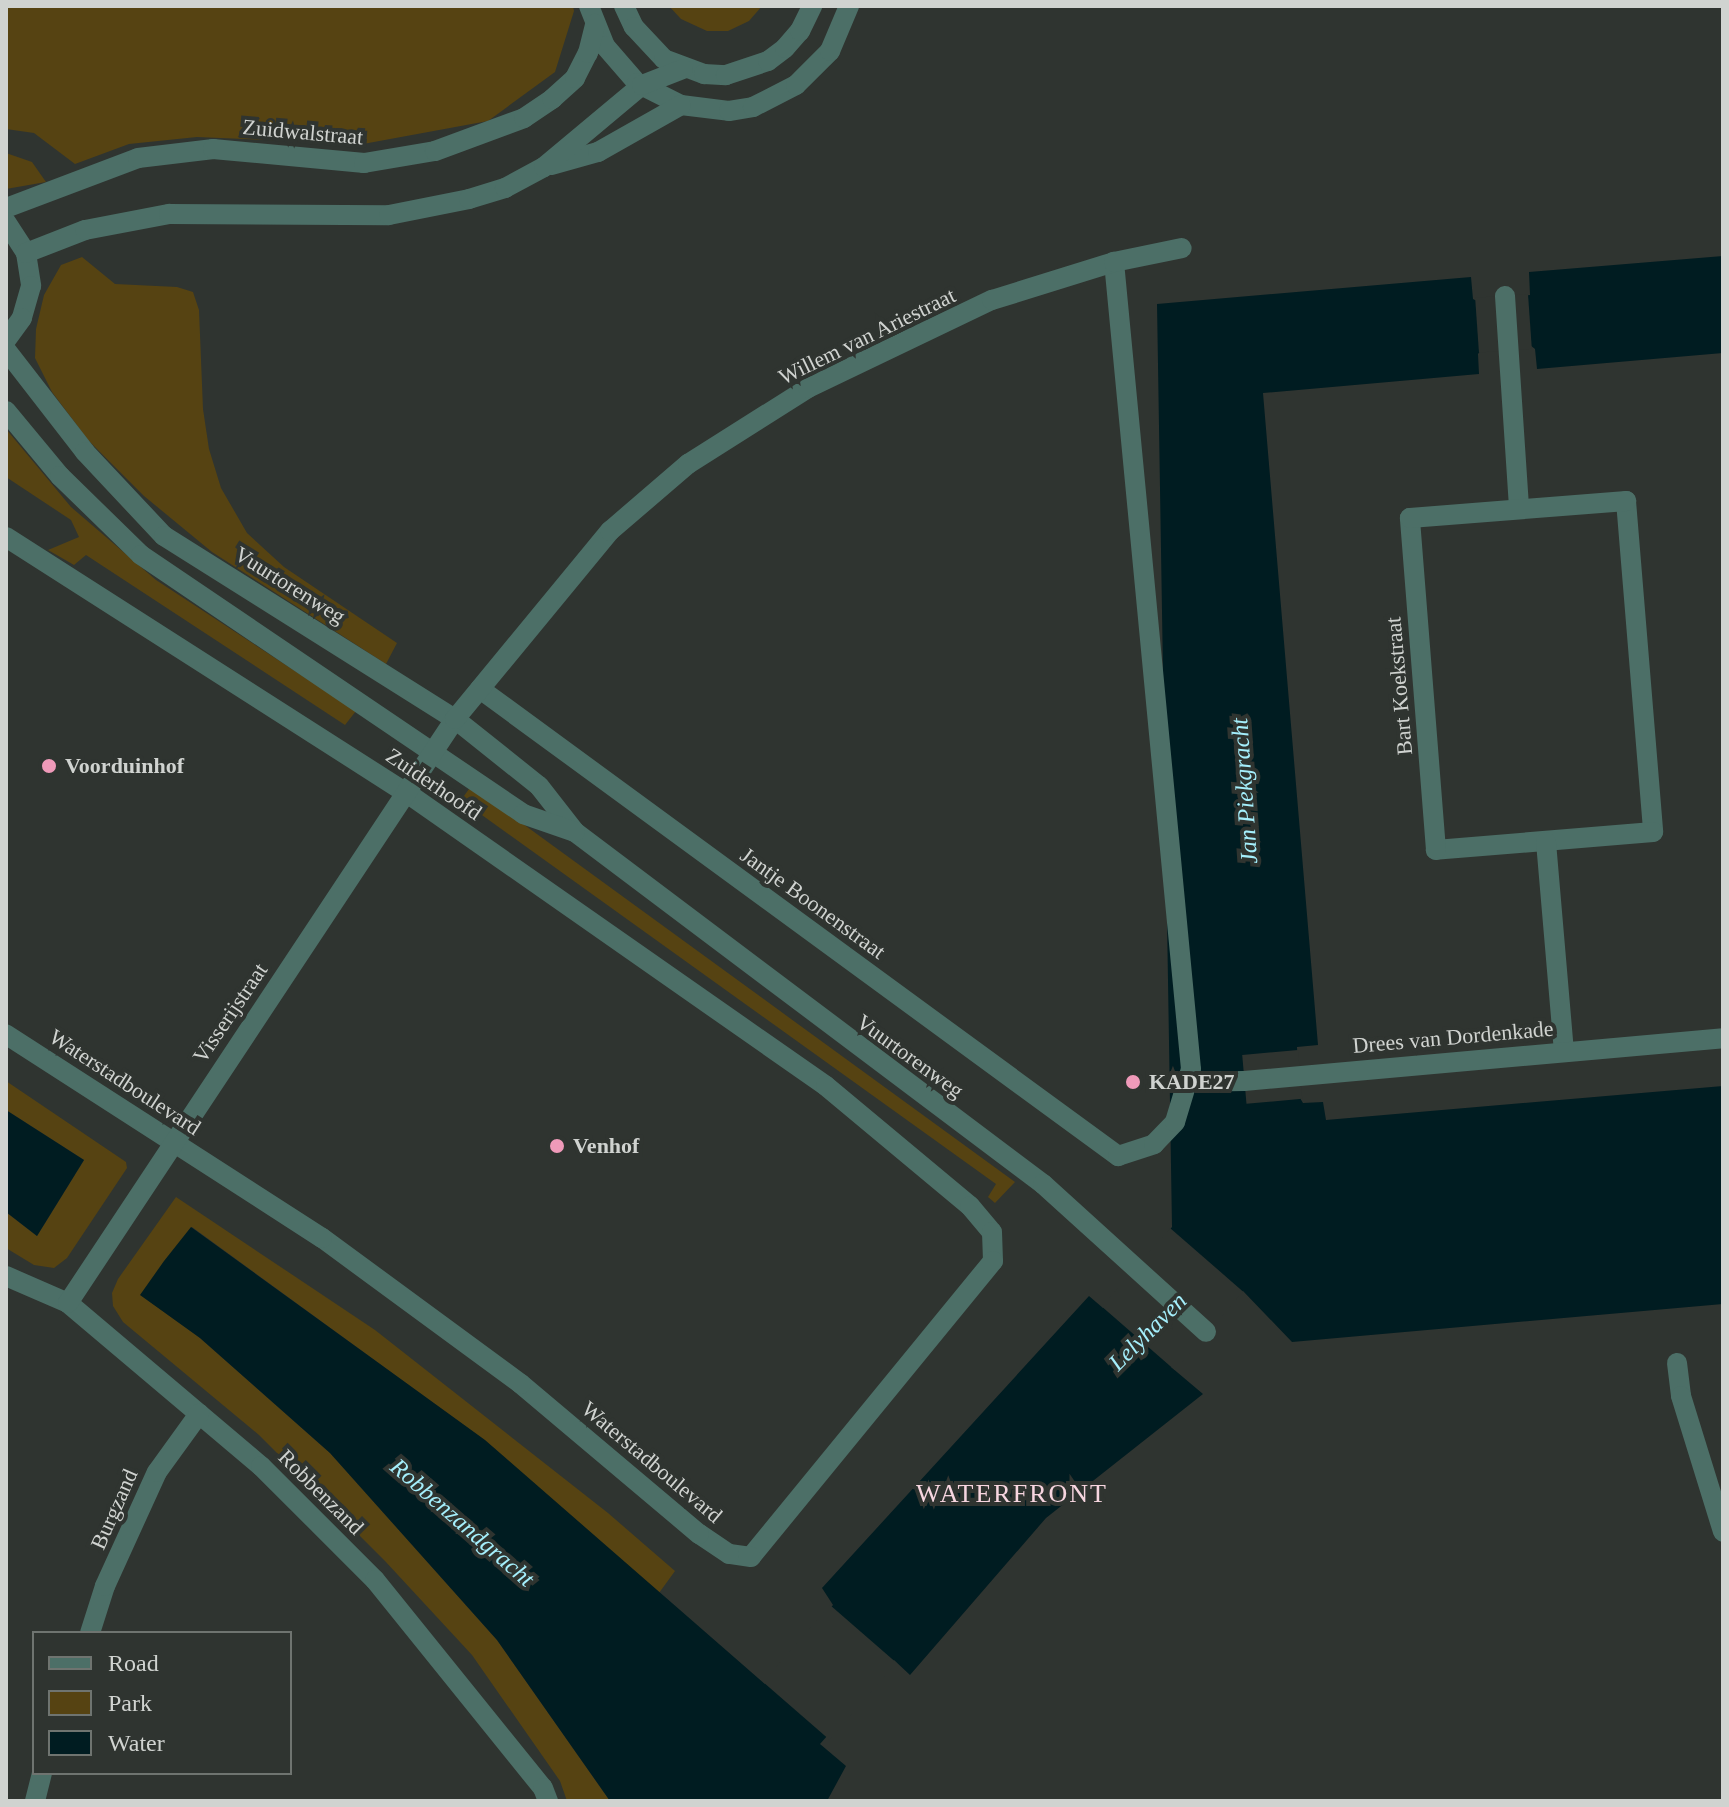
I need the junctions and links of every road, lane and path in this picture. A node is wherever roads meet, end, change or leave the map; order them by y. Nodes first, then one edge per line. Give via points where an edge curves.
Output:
1 (624, 6) edge
2 (812, 6) edge
3 (849, 6) edge
4 (592, 15) edge
5 (683, 69) junction
6 (642, 85) junction
7 (681, 105) junction
8 (544, 167) junction
9 (6, 208) edge
10 (6, 222) edge
11 (1182, 248) dead end
12 (26, 253) junction
13 (1114, 262) junction
14 (1505, 296) dead end
15 (6, 340) edge
16 (6, 350) edge
17 (6, 411) edge
18 (1519, 509) junction
19 (6, 537) edge
20 (480, 689) junction
21 (455, 719) junction
22 (434, 750) junction
23 (407, 793) junction
24 (575, 832) junction
25 (1546, 842) junction
26 (6, 1034) edge
27 (1723, 1038) edge
28 (1564, 1051) junction
29 (1187, 1082) junction
30 (826, 1086) joint
31 (172, 1141) junction
32 (6, 1276) edge
33 (68, 1303) junction
34 (1206, 1332) dead end
35 (1677, 1363) dead end
36 (199, 1414) junction
37 (1723, 1532) edge
38 (91, 1631) edge
39 (42, 1775) edge
40 (35, 1801) edge
41 (548, 1801) edge

1 - 5 street via 647,45
2 - 5 street via 800,31 768,61 726,75
3 - 7 street via 830,51 776,98 729,111
4 - 6 street via 620,66
4 - 9 street, Zuidwalstraat via 588,53 575,78 552,99 524,118 435,151 364,163 213,149 138,158
5 - 6 street
6 - 7 street
6 - 8 street
7 - 8 street via 598,152
8 - 12 street via 493,191 389,215 169,214 85,230
10 - 12 street
11 - 13 street, Willem van Ariestraat
12 - 15 street via 31,286 22,318
13 - 20 street, Willem van Ariestraat via 992,300 808,388 688,464 610,531
13 - 29 street via 1191,1069
14 - 18 street
16 - 21 street, Vuurtorenweg via 85,452 164,536
17 - 22 street, Vuurtorenweg via 60,476 141,555
18 - 25 street, Bart Koekstraat via 1626,501 1653,832
18 - 25 street, Bart Koekstraat via 1410,518 1436,850
19 - 23 street, Zuiderhoofd
20 - 21 street, Willem van Ariestraat
20 - 29 street, Jantje Boonenstraat via 1118,1156 1154,1144 1175,1122
21 - 22 street, Willem van Ariestraat
21 - 24 street, Vuurtorenweg via 539,786
22 - 23 street, Visserijstraat
22 - 24 street, Vuurtorenweg via 523,814
23 - 30 street, Zuiderhoofd
23 - 31 street, Visserijstraat
24 - 34 street, Vuurtorenweg via 1043,1184
25 - 28 street
26 - 31 street, Waterstadboulevard
27 - 28 street, Drees van Dordenkade
28 - 29 street, Drees van Dordenkade
30 - 31 street, Waterstadboulevard via 970,1206 992,1232 993,1261 751,1557 729,1554 709,1542 521,1384 322,1238
31 - 33 street, Visserijstraat
32 - 33 street, Robbenzand
33 - 36 street, Robbenzand
35 - 37 street via 1681,1396
36 - 38 street, Burgzand via 157,1472 105,1586
36 - 41 street, Robbenzand via 261,1466 375,1580 543,1788
39 - 40 street

